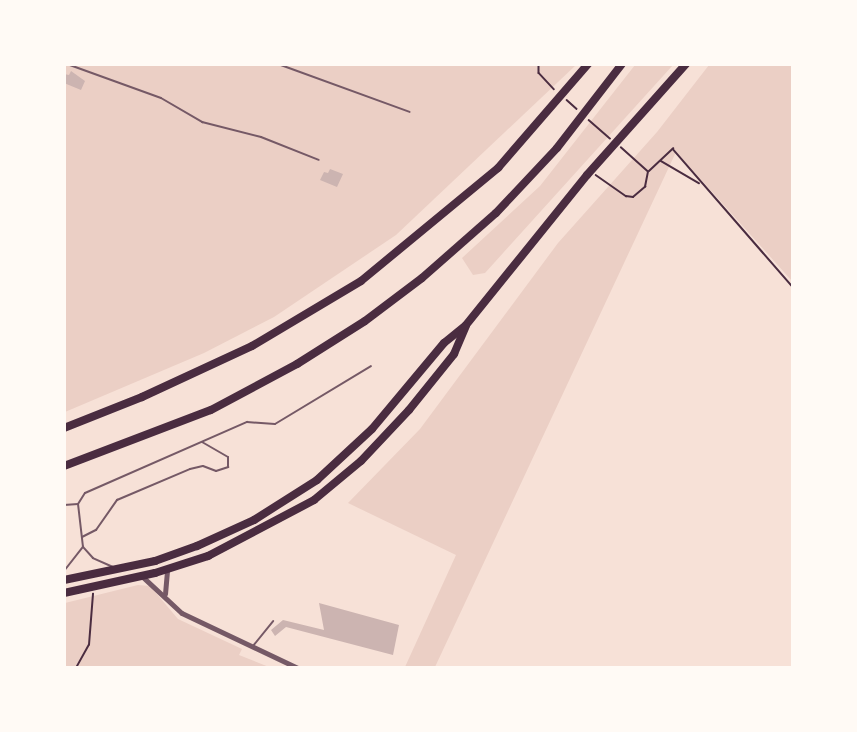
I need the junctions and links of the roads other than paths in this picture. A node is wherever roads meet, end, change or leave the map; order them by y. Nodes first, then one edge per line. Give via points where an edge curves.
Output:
1 (67, 64) edge
2 (278, 64) edge
3 (588, 64) edge
4 (622, 64) edge
5 (686, 64) edge
6 (410, 111) dead end
7 (319, 160) dead end
8 (466, 325) junction
9 (371, 366) dead end
10 (64, 428) edge
11 (202, 442) junction
12 (64, 466) edge
13 (78, 504) junction
14 (64, 505) edge
15 (82, 537) junction
16 (83, 547) junction
17 (118, 569) junction
18 (167, 570) junction
19 (64, 571) edge
20 (142, 576) junction
21 (64, 580) edge
22 (64, 593) edge
23 (165, 597) junction
24 (273, 621) dead end
25 (253, 646) junction
26 (298, 668) edge

1 - 7 lane via 161,98 202,122 261,137
2 - 6 lane
3 - 10 highway via 491,175 361,281 242,351
4 - 12 highway via 538,170 477,231 365,321 297,364 211,410
5 - 8 highway via 606,153
8 - 17 highway via 444,343 372,429 317,480 232,532 154,561
8 - 18 highway via 454,354 409,410 335,484 240,541
9 - 11 lane via 274,424 247,422
11 - 13 lane via 85,493
11 - 15 lane via 228,457 228,466 216,471 203,466 190,469 117,500 96,530
13 - 14 lane
13 - 15 lane
15 - 16 lane
16 - 17 lane via 93,558
16 - 19 lane
17 - 21 highway
18 - 20 highway
18 - 23 street
20 - 22 highway
20 - 23 street
23 - 25 street via 182,613
24 - 25 lane
25 - 26 street

